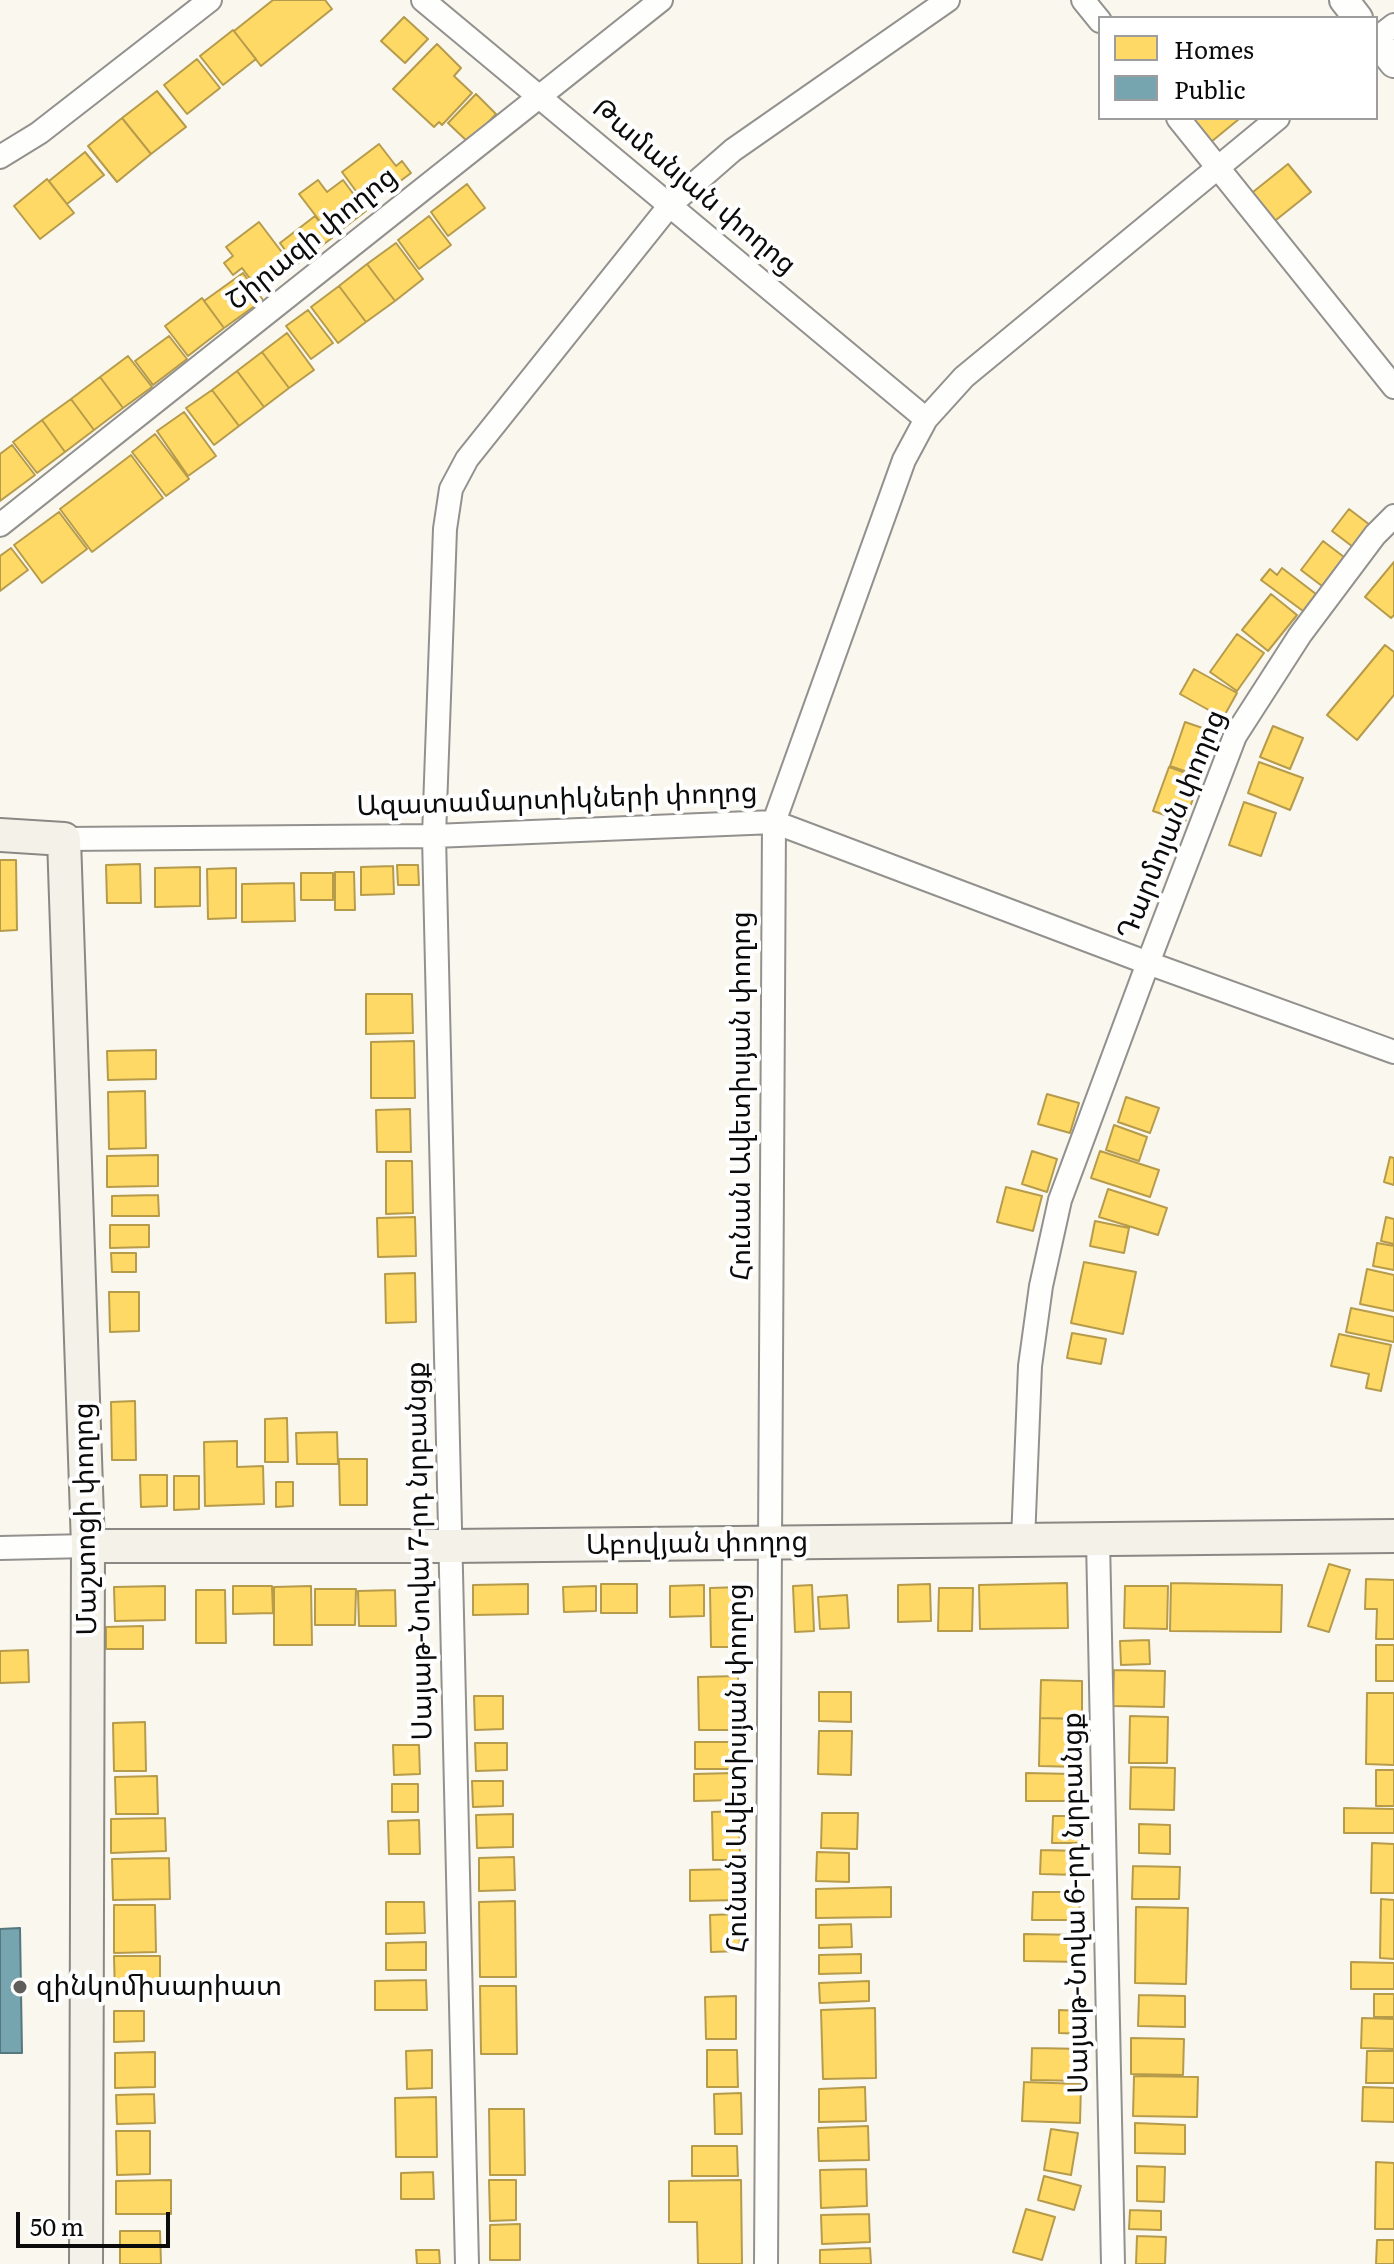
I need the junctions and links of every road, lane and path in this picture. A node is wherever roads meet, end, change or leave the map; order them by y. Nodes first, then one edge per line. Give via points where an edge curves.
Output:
1 (210, 0) edge
2 (423, 0) edge
3 (661, 0) edge
4 (948, 0) edge
5 (1083, 0) edge
6 (1344, 0) edge
7 (1356, 16) edge
8 (1098, 19) edge
9 (1394, 25) edge
10 (1378, 38) edge
11 (1378, 43) edge
12 (1394, 63) edge
13 (538, 97) junction
14 (1180, 120) edge
15 (1276, 120) edge
16 (0, 157) edge
17 (1217, 167) junction
18 (670, 205) junction
19 (1394, 387) edge
20 (926, 419) junction
21 (1394, 516) edge
22 (0, 525) edge
23 (774, 822) junction
24 (0, 835) edge
25 (434, 836) junction
26 (64, 839) junction
27 (1148, 963) junction
28 (1394, 1052) edge
29 (1394, 1536) edge
30 (1098, 1540) junction
31 (1023, 1541) junction
32 (769, 1543) junction
33 (88, 1546) junction
34 (450, 1546) junction
35 (0, 1548) edge
36 (86, 2264) edge
37 (467, 2264) edge
38 (766, 2264) edge
39 (1113, 2264) edge

1 - 16 street via 39,133
2 - 13 street, Թամանյան փողոց
3 - 13 street, Շիրազի փողոց
4 - 18 street, Սայաթ-Նովա 7-րդ նրբանցք via 733,150
5 - 8 street
6 - 7 street
9 - 10 street
11 - 12 street
13 - 18 street, Թամանյան փողոց
13 - 22 street, Շիրազի փողոց
14 - 17 street
15 - 17 street, Հունան Ավետիսյան փողոց
17 - 19 street
17 - 20 street, Հունան Ավետիսյան փողոց via 964,377
18 - 20 street, Թամանյան փողոց
18 - 25 street, Սայաթ-Նովա 7-րդ նրբանցք via 467,459 451,489 445,529
20 - 23 street, Հունան Ավետիսյան փողոց via 904,460
21 - 27 street, Դարմոյան փողոց via 1300,635 1235,736
23 - 25 street, Ազատամարտիկների փողոց
23 - 27 street, Ազատամարտիկների փողոց
23 - 32 street, Հունան Ավետիսյան փողոց
24 - 26 main road
25 - 26 street, Ազատամարտիկների փողոց
25 - 34 street, Սայաթ-Նովա 7-րդ նրբանցք
26 - 33 main road, Մաշտոցի փողոց
27 - 28 street, Ազատամարտիկների փողոց
27 - 31 street, Դարմոյան փողոց via 1060,1200 1041,1286 1030,1366
29 - 30 main road, Աբովյան փողոց
30 - 31 main road, Աբովյան փողոց
30 - 39 street, Սայաթ-Նովա 6-րդ նրբանցք
31 - 32 main road, Աբովյան փողոց
32 - 34 main road, Աբովյան փողոց
32 - 38 street, Հունան Ավետիսյան փողոց
33 - 34 main road, Աբովյան փողոց
33 - 35 street, Աբովյան փողոց
33 - 36 main road, Մաշտոցի փողոց
34 - 37 street, Սայաթ-Նովա 7-րդ նրբանցք

